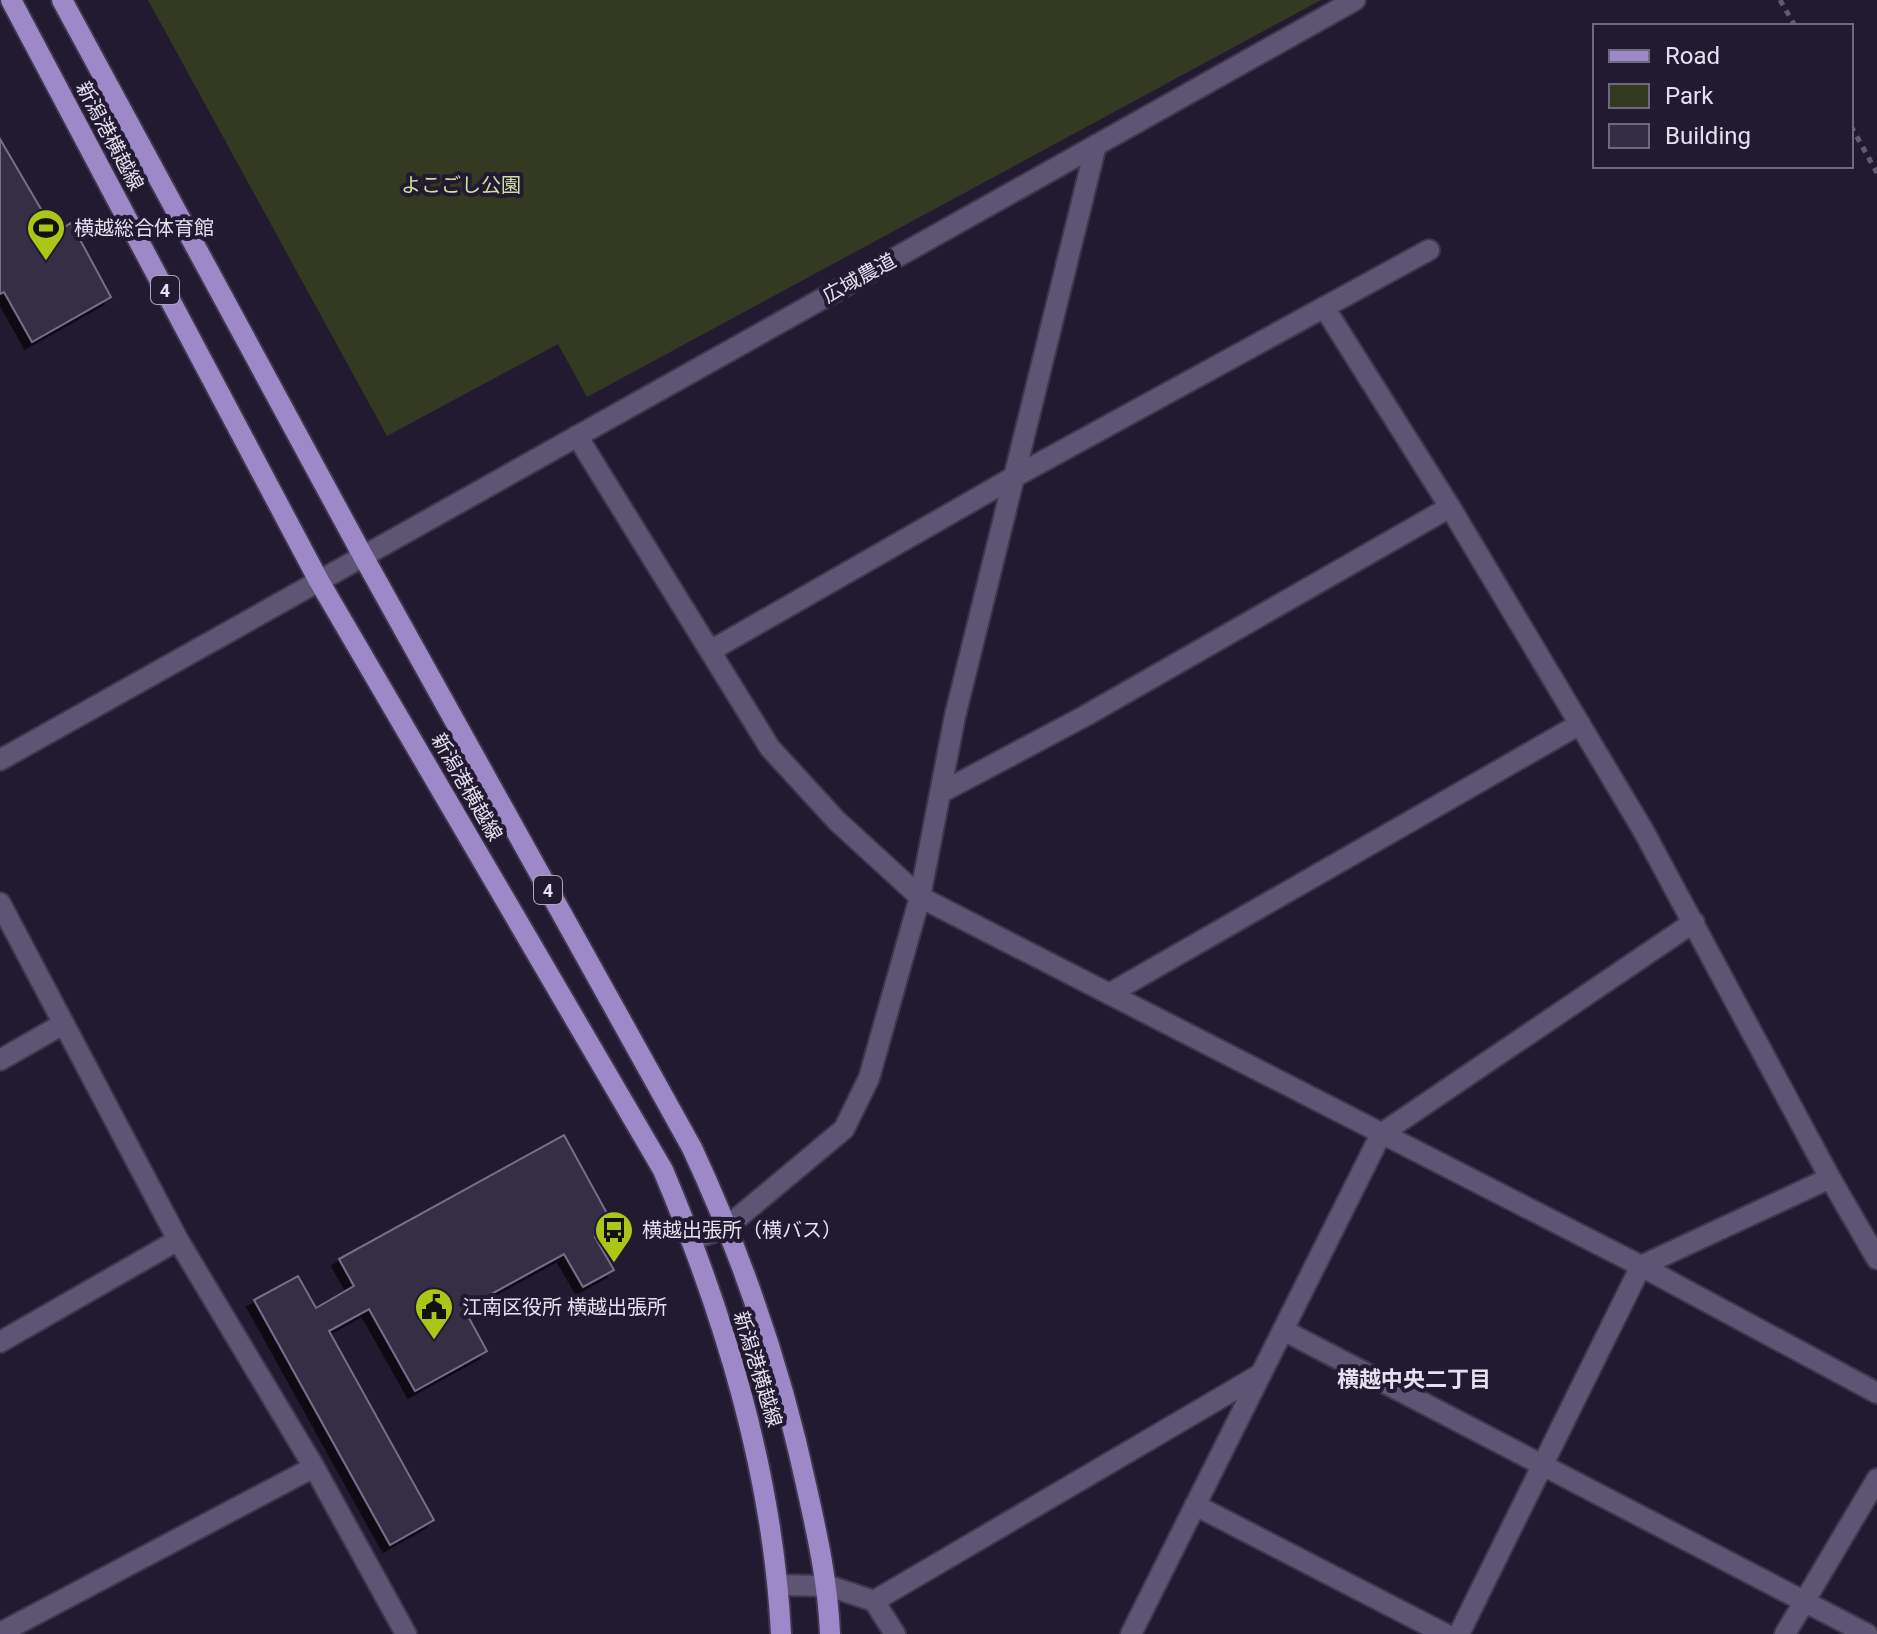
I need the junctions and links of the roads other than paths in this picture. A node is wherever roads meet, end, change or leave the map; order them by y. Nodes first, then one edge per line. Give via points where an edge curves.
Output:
1 (11, 0) edge
2 (62, 0) edge
3 (1355, 0) edge
4 (1096, 145) junction
5 (1429, 250) dead end
6 (1324, 307) junction
7 (577, 436) junction
8 (1014, 477) junction
9 (1450, 507) junction
10 (363, 556) junction
11 (319, 581) junction
12 (710, 651) junction
13 (1580, 724) junction
14 (0, 760) edge
15 (942, 792) junction
16 (920, 897) junction
17 (0, 903) edge
18 (1694, 922) junction
19 (1109, 994) junction
20 (63, 1024) junction
21 (0, 1060) edge
22 (1381, 1134) junction
23 (1830, 1178) junction
24 (728, 1226) junction
25 (178, 1240) junction
26 (692, 1240) junction
27 (1877, 1259) edge
28 (1641, 1266) junction
29 (1283, 1330) junction
30 (0, 1342) edge
31 (1261, 1374) junction
32 (1877, 1393) edge
33 (1541, 1466) junction
34 (314, 1467) junction
35 (1877, 1479) edge
36 (1195, 1505) junction
37 (779, 1585) junction
38 (829, 1586) junction
39 (1802, 1600) junction
40 (874, 1601) junction
41 (0, 1633) edge
42 (406, 1634) edge
43 (781, 1634) edge
44 (830, 1634) edge
45 (895, 1634) edge
46 (1131, 1634) edge
47 (1445, 1634) edge
48 (1459, 1634) edge
49 (1785, 1634) edge
50 (1867, 1634) edge

1 - 11 main road, 新潟港横越線 / 4
2 - 10 main road, 新潟港横越線 / 4
3 - 4 street, 広域農道
4 - 7 street, 広域農道
4 - 8 street
5 - 6 street
6 - 8 street
6 - 9 street
7 - 10 street, 広域農道
7 - 12 street
8 - 12 street
8 - 15 street via 955,716
9 - 13 street
9 - 15 street
10 - 11 street, 広域農道
10 - 24 main road, 新潟港横越線 / 4 via 692,1148
11 - 14 street, 広域農道
11 - 26 main road, 新潟港横越線 / 4 via 663,1170
12 - 16 street via 770,748 837,821
13 - 18 street
13 - 19 street
15 - 16 street
16 - 19 street
16 - 24 street via 869,1078 844,1129
17 - 20 street
18 - 22 street
18 - 23 street
19 - 22 street
20 - 21 street
20 - 25 street
22 - 28 street
22 - 29 street
23 - 27 street
23 - 28 street
24 - 26 street
24 - 38 main road, 新潟港横越線 / 4 via 789,1404
25 - 30 street
25 - 34 street
26 - 37 main road, 新潟港横越線 / 4 via 755,1439
28 - 32 street
28 - 33 street
29 - 31 street
29 - 33 street
31 - 36 street
31 - 40 street
33 - 39 street
33 - 48 street
34 - 41 street
34 - 42 street
35 - 39 street
36 - 46 street
36 - 47 street
37 - 38 street
37 - 43 main road, 新潟港横越線 / 4
38 - 40 street
38 - 44 main road, 新潟港横越線 / 4
39 - 49 street
39 - 50 street
40 - 45 street

